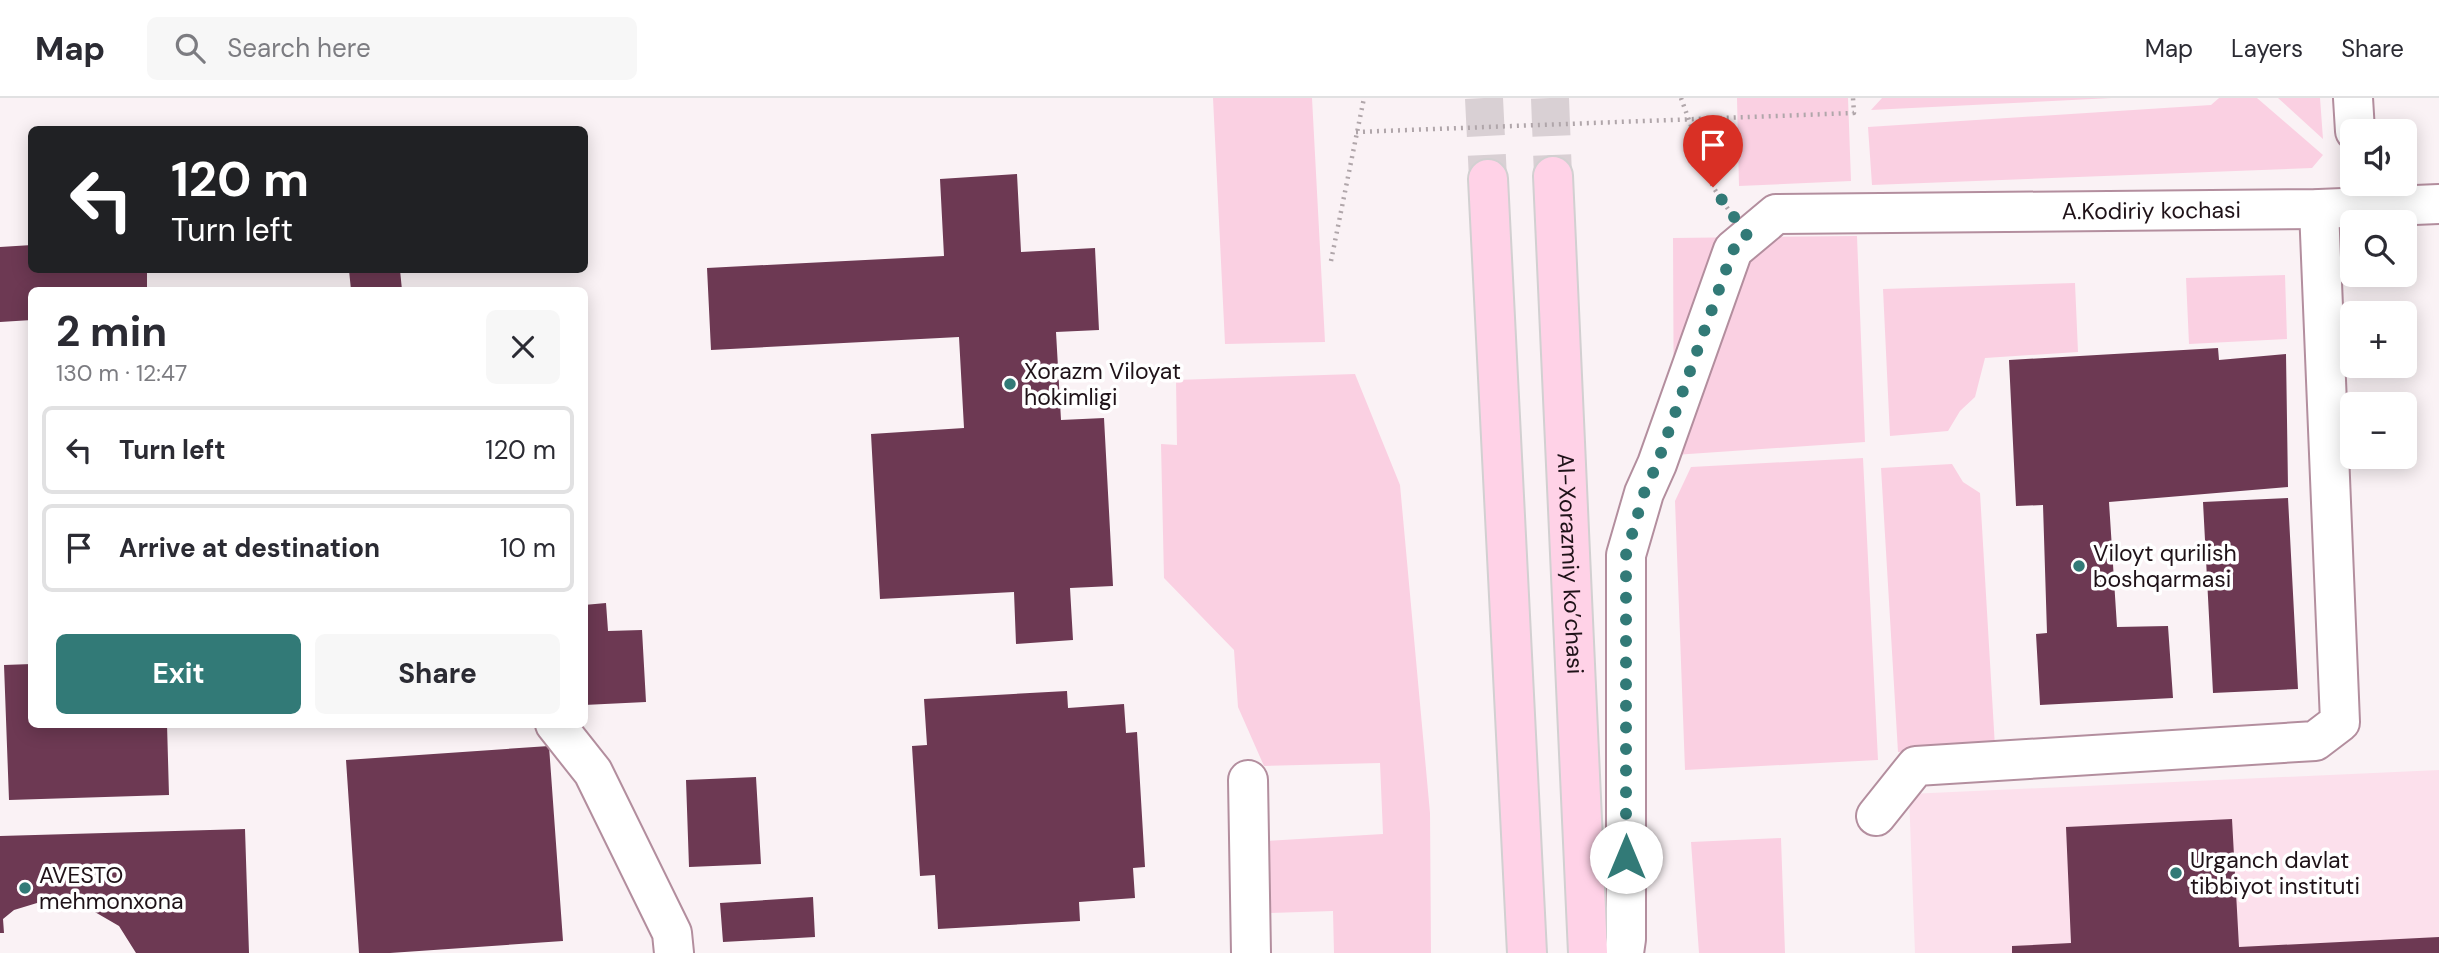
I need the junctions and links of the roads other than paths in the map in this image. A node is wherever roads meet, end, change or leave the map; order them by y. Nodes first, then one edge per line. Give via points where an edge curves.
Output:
1 (2353, 98) edge
2 (2354, 119) edge
3 (1553, 176) tunnel mouth
4 (1488, 179) tunnel mouth
5 (2358, 196) edge
6 (2439, 204) edge
7 (2319, 209) junction
8 (558, 728) edge
9 (1248, 780) dead end
10 (1876, 816) dead end
11 (674, 953) edge
12 (1251, 953) edge
13 (1527, 953) edge
14 (1588, 953) edge
15 (1624, 953) edge

1 - 2 street
3 - 14 main road, Al-Xorazmiy ko’chasi
4 - 13 main road
5 - 6 street, A.Kodiriy kochasi
5 - 7 street, A.Kodiriy kochasi
7 - 10 street via 2340,722 2315,741 1916,766
7 - 15 street, A.Kodiriy kochasi via 1776,214 1733,250 1644,493 1626,555
8 - 11 street via 593,772 671,933
9 - 12 street

